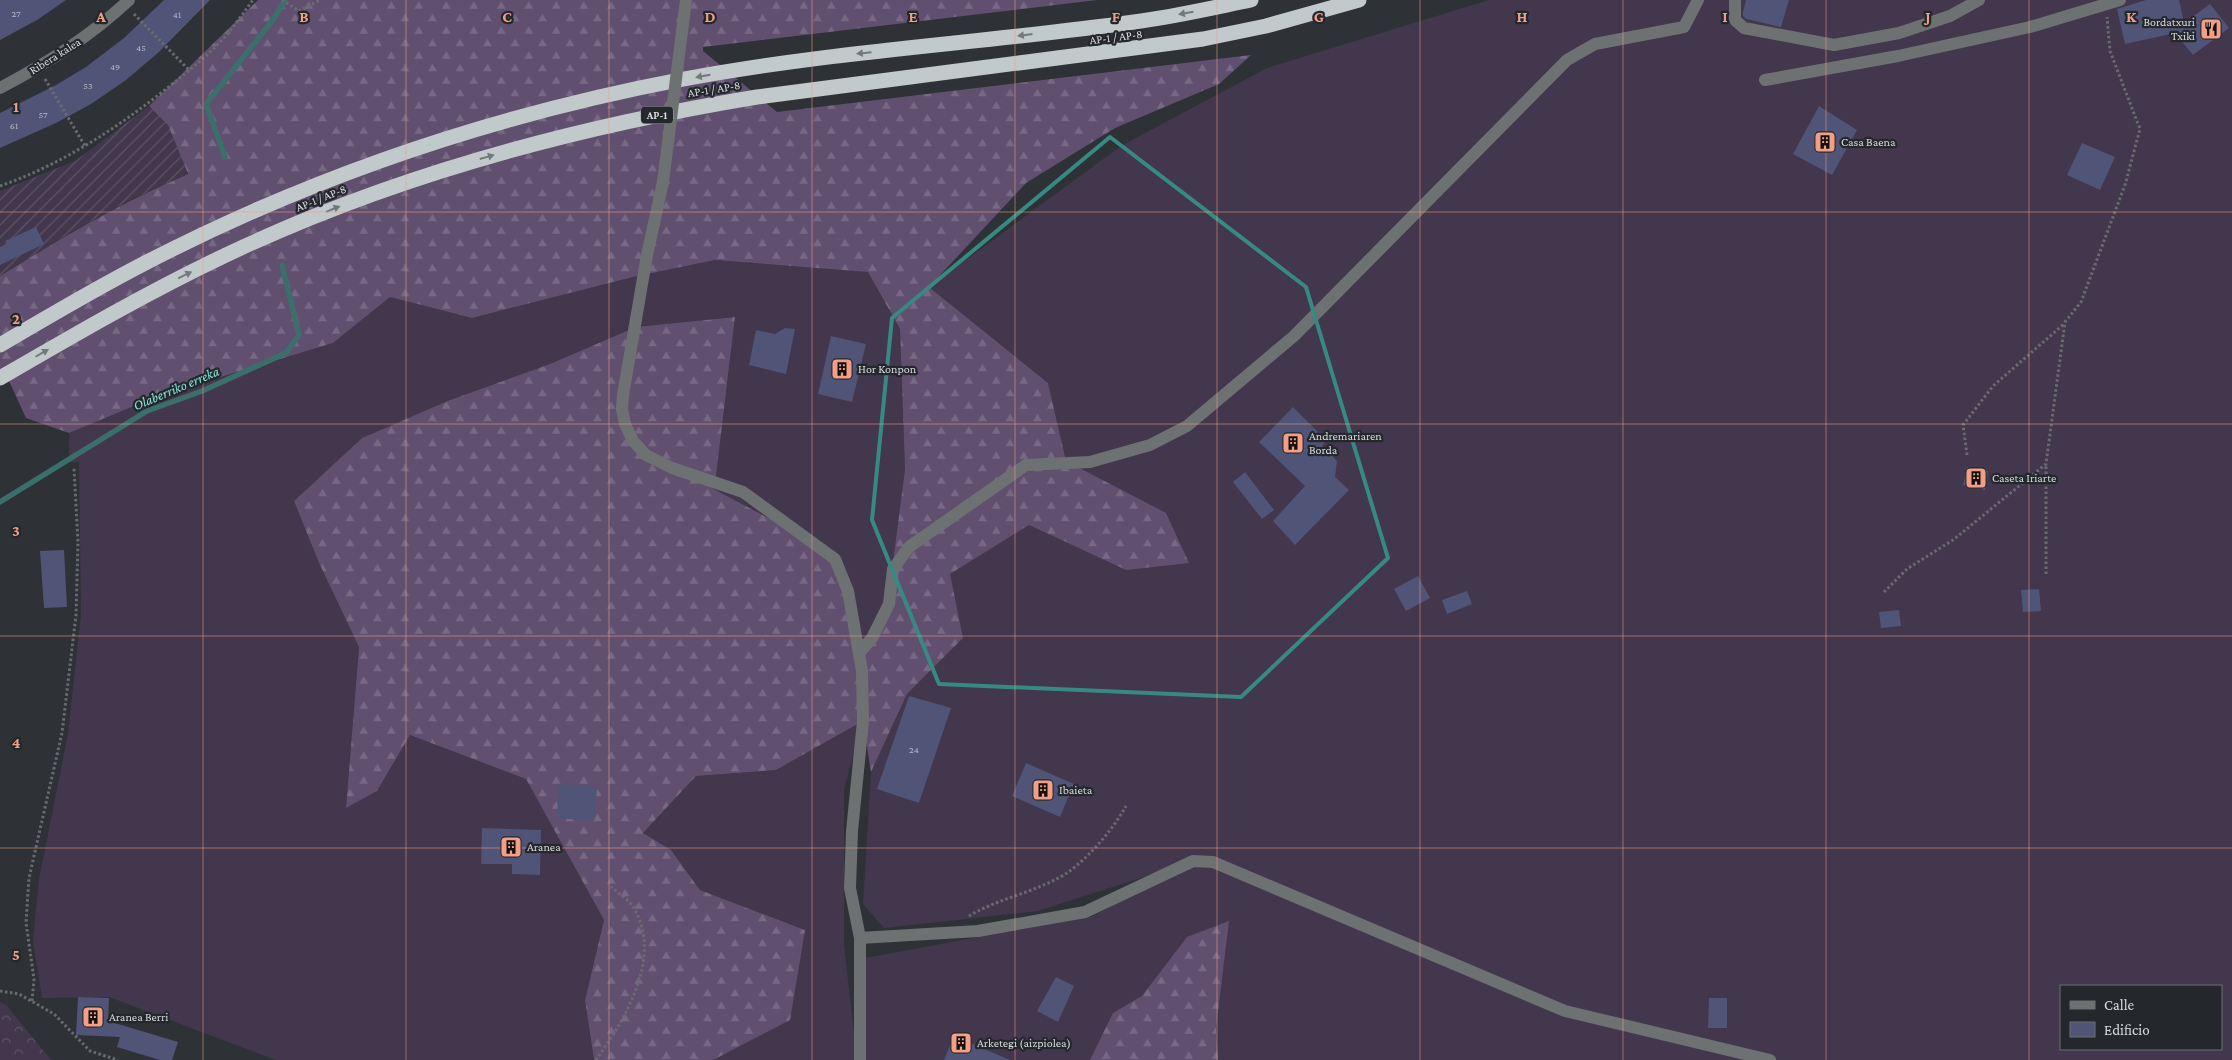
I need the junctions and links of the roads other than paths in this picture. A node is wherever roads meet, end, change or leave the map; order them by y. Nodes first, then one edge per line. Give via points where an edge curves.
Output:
1 (686, 0) edge
2 (1251, 0) edge
3 (1359, 0) edge
4 (1698, 0) edge
5 (1735, 0) edge
6 (1979, 0) edge
7 (2120, 0) edge
8 (127, 2) edge
9 (1765, 80) dead end
10 (0, 88) edge
11 (0, 345) edge
12 (0, 378) edge
13 (859, 653) junction
14 (860, 938) junction
15 (860, 1060) edge
16 (1770, 1060) edge

1 - 13 street, bridge via 663,182 623,395 625,424 633,441 646,455 672,468 743,492 835,559 848,591
2 -> 11 highway, AP-1 / AP-8 / AP-1 via 1136,22 752,68 674,81 545,111 411,151 280,201 152,259
12 -> 3 highway, AP-1 / AP-8 / AP-1 via 165,285 291,226 420,177 544,140 689,108 767,95 1203,39 1266,26
4 - 13 street via 1684,27 1595,44 1567,60 1294,336 1187,426 1150,445 1090,462 1026,465 909,546 893,569 886,611 872,638
5 - 6 street via 1735,20 1744,28 1834,45 1899,33 1950,16
7 - 9 street via 2030,27 1898,56
8 - 10 street, Ribera kalea via 53,60
13 - 14 street via 863,721 850,888
14 - 15 street
14 - 16 street via 957,932 1085,912 1193,861 1213,862 1566,1011

